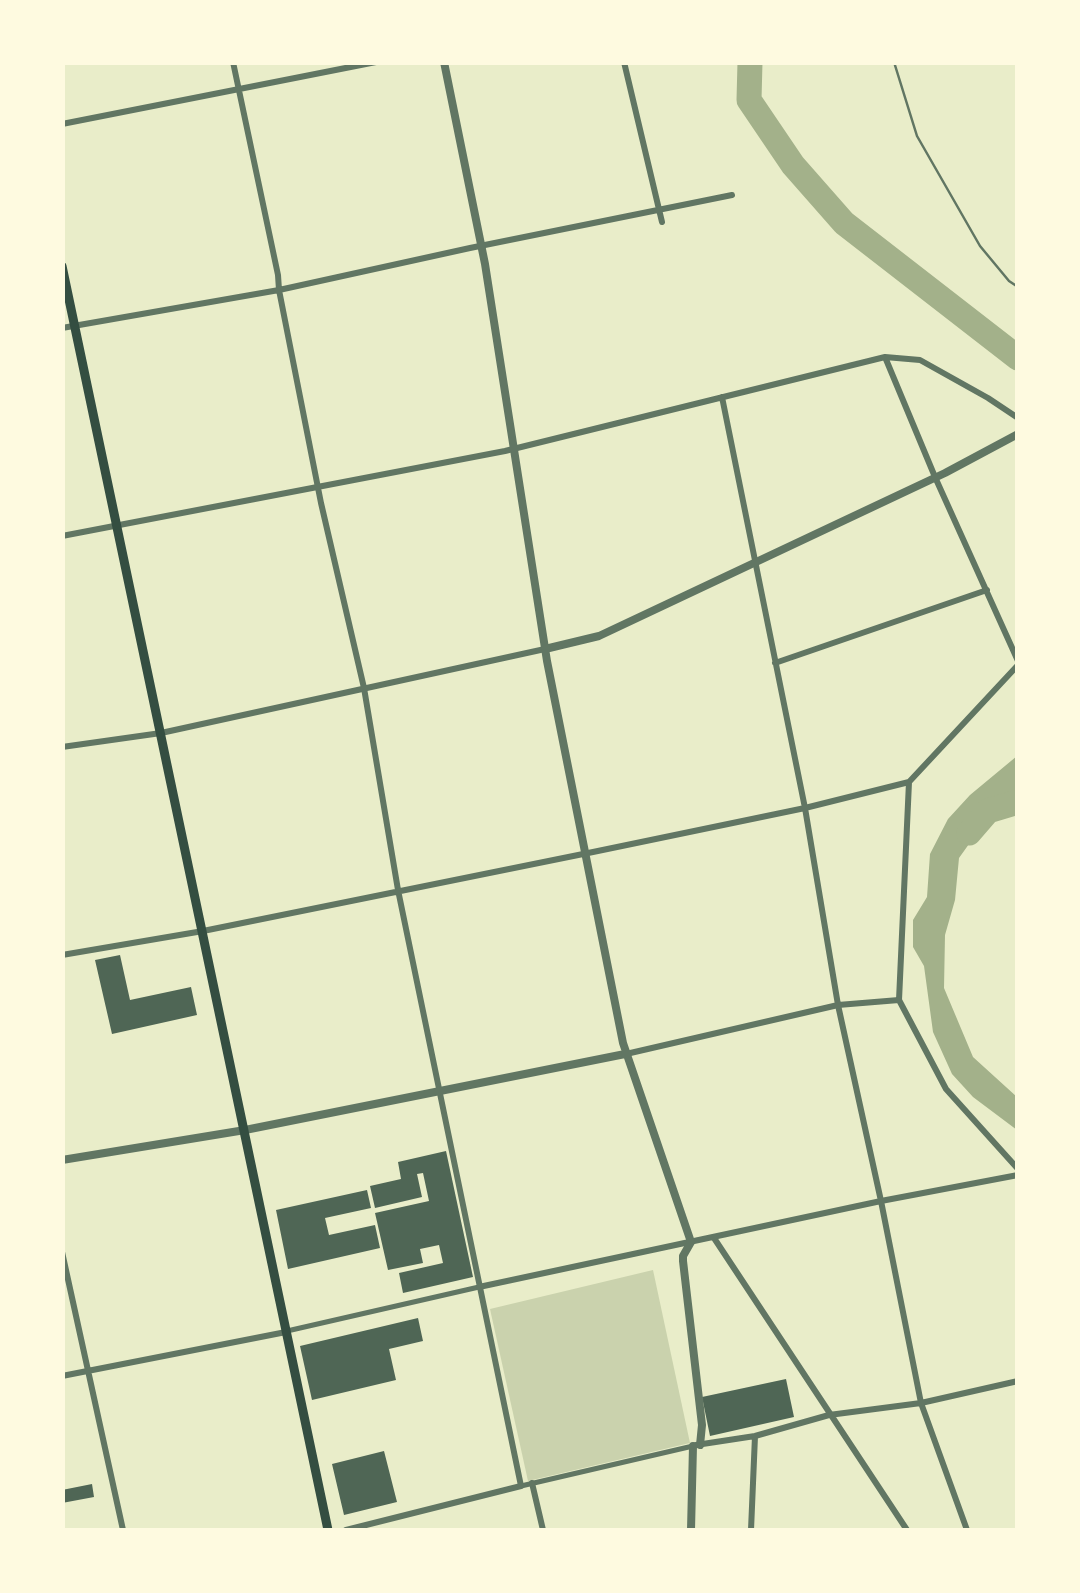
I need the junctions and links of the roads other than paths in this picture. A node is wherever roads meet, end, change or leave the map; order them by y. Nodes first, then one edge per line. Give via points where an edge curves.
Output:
1 (233, 62) edge
2 (376, 62) edge
3 (444, 62) edge
4 (624, 62) edge
5 (894, 62) edge
6 (238, 90) junction
7 (62, 124) edge
8 (732, 196) dead end
9 (660, 211) junction
10 (662, 222) dead end
11 (480, 246) junction
12 (62, 266) edge
13 (1018, 287) edge
14 (279, 290) junction
15 (75, 325) junction
16 (62, 328) edge
17 (885, 357) junction
18 (722, 396) junction
19 (1018, 418) edge
20 (1018, 434) edge
21 (514, 448) junction
22 (935, 477) junction
23 (318, 486) junction
24 (117, 524) junction
25 (62, 536) edge
26 (756, 562) junction
27 (987, 590) junction
28 (546, 650) junction
29 (1018, 663) edge
30 (775, 664) junction
31 (364, 688) junction
32 (161, 732) junction
33 (62, 747) edge
34 (909, 782) junction
35 (805, 808) junction
36 (584, 853) junction
37 (398, 890) junction
38 (203, 931) junction
39 (62, 954) edge
40 (899, 1000) junction
41 (838, 1005) junction
42 (625, 1054) junction
43 (438, 1092) junction
44 (245, 1130) junction
45 (62, 1160) edge
46 (1018, 1172) edge
47 (881, 1201) junction
48 (714, 1238) junction
49 (691, 1242) junction
50 (62, 1252) edge
51 (479, 1287) junction
52 (288, 1331) junction
53 (88, 1371) junction
54 (62, 1376) edge
55 (1018, 1381) edge
56 (921, 1403) junction
57 (829, 1415) junction
58 (755, 1436) junction
59 (697, 1445) junction
60 (532, 1484) junction
61 (521, 1486) junction
62 (123, 1530) edge
63 (328, 1530) edge
64 (346, 1530) edge
65 (544, 1530) edge
66 (692, 1530) edge
67 (751, 1530) edge
68 (907, 1530) edge
69 (967, 1530) edge

1 - 6 street
2 - 6 street
3 - 11 street
4 - 9 street
5 - 13 lane via 917,136 980,246
6 - 7 street
6 - 14 street
8 - 9 street
9 - 10 street
9 - 11 street
11 - 14 street
11 - 21 street
12 - 15 main road
14 - 15 street
14 - 23 street
15 - 16 street
15 - 24 main road
17 - 18 street
17 - 19 street via 920,360
17 - 22 street
18 - 21 street
18 - 26 street
20 - 22 street
21 - 23 street
21 - 28 street
22 - 26 street
22 - 27 street
23 - 24 street
23 - 31 street
24 - 25 street
24 - 32 main road
26 - 28 street via 599,636
26 - 30 street
27 - 29 street
27 - 30 street
28 - 31 street
28 - 36 street
29 - 34 street
30 - 35 street
31 - 32 street
31 - 37 street
32 - 33 street
32 - 38 main road
34 - 35 street
34 - 40 street
35 - 36 street
35 - 41 street
36 - 37 street
36 - 42 street
37 - 38 street
37 - 43 street
38 - 39 street
38 - 44 main road
40 - 41 street
40 - 46 street via 946,1089
41 - 42 street
41 - 47 street
42 - 43 street
42 - 49 street
43 - 44 street
43 - 51 street
44 - 45 street
44 - 52 main road
46 - 47 street
47 - 48 street
47 - 56 street
48 - 49 street
48 - 57 street
49 - 51 street
49 - 59 street via 683,1262 702,1425
50 - 53 street
51 - 52 street
51 - 61 street
52 - 53 street
52 - 63 main road
53 - 54 street
53 - 62 street
55 - 56 street
56 - 57 street
56 - 69 street
57 - 58 street
57 - 68 street
58 - 59 street
58 - 67 street
59 - 60 street
59 - 66 street
60 - 61 street
60 - 65 street
61 - 64 street

